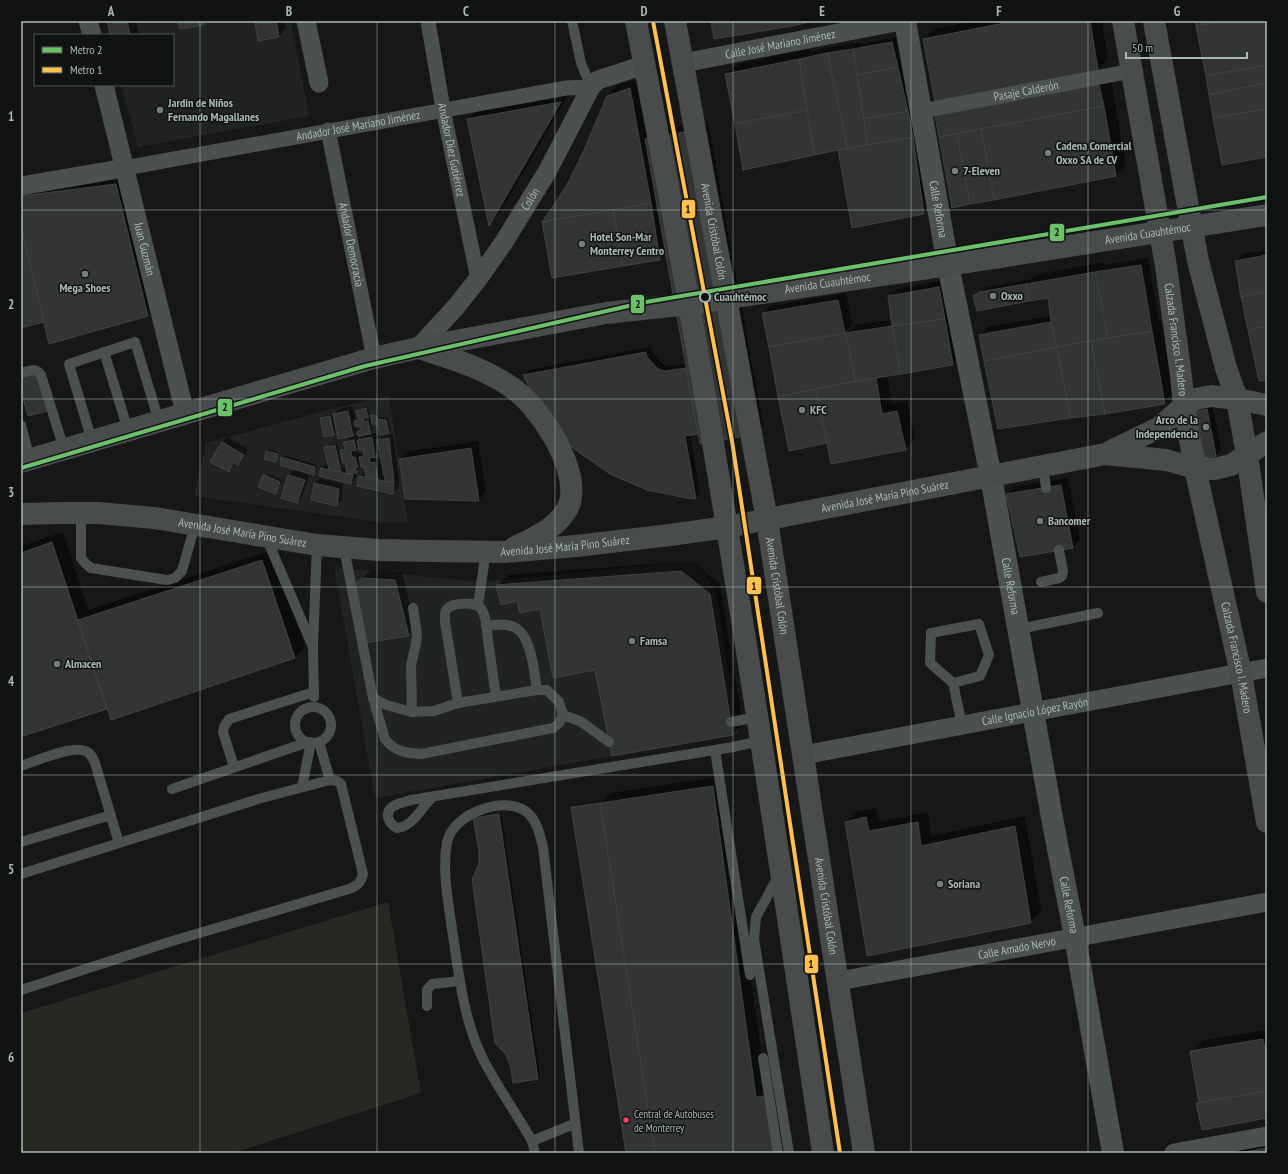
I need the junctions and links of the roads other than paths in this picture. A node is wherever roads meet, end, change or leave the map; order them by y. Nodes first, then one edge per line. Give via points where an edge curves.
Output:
1 (88, 21) edge
2 (306, 21) edge
3 (428, 21) edge
4 (572, 21) edge
5 (636, 21) edge
6 (675, 21) edge
7 (901, 21) edge
8 (905, 21) edge
9 (1123, 21) edge
10 (1154, 21) edge
11 (92, 34) edge
12 (684, 63) junction
13 (644, 64) junction
14 (1132, 71) junction
15 (319, 84) dead end
16 (104, 86) edge
17 (591, 87) junction
18 (443, 109) junction
19 (921, 111) junction
20 (328, 130) junction
21 (125, 168) junction
22 (21, 186) edge
23 (1267, 215) edge
24 (1191, 227) junction
25 (1160, 232) junction
26 (948, 265) junction
27 (478, 279) junction
28 (726, 297) junction
29 (689, 304) junction
30 (418, 348) junction
31 (104, 352) junction
32 (374, 358) junction
33 (21, 373) edge
34 (1237, 399) junction
35 (1267, 405) edge
36 (1184, 406) junction
37 (185, 413) junction
38 (158, 421) junction
39 (21, 425) edge
40 (128, 430) junction
41 (92, 441) junction
42 (1267, 442) edge
43 (64, 449) junction
44 (1105, 454) junction
45 (1247, 455) junction
46 (26, 461) edge
47 (1043, 466) junction
48 (1195, 468) junction
49 (991, 477) junction
50 (1046, 488) dead end
51 (81, 513) junction
52 (21, 514) edge
53 (767, 520) junction
54 (195, 526) junction
55 (727, 527) junction
56 (266, 537) junction
57 (317, 545) junction
58 (344, 548) junction
59 (1059, 550) dead end
60 (495, 552) junction
61 (1041, 582) dead end
62 (1267, 592) edge
63 (478, 605) junction
64 (413, 608) dead end
65 (1098, 613) dead end
66 (486, 626) junction
67 (1018, 629) junction
68 (313, 647) junction
69 (1267, 668) edge
70 (1241, 674) junction
71 (953, 683) junction
72 (537, 690) junction
73 (314, 692) junction
74 (496, 696) junction
75 (374, 698) junction
76 (458, 703) junction
77 (313, 706) junction
78 (1034, 711) junction
79 (412, 712) junction
80 (563, 715) junction
81 (758, 717) junction
82 (731, 722) dead end
83 (962, 725) junction
84 (761, 741) junction
85 (313, 742) junction
86 (609, 742) dead end
87 (715, 750) junction
88 (803, 755) junction
89 (21, 766) edge
90 (234, 767) junction
91 (330, 780) junction
92 (302, 787) junction
93 (172, 789) dead end
94 (434, 796) dead end
95 (111, 815) junction
96 (1267, 822) edge
97 (21, 842) edge
98 (119, 843) junction
99 (780, 872) junction
100 (21, 874) edge
101 (1267, 902) edge
102 (1075, 937) junction
103 (750, 975) dead end
104 (460, 981) junction
105 (839, 981) junction
106 (21, 990) edge
107 (427, 1006) dead end
108 (763, 1058) dead end
109 (574, 1124) junction
110 (1267, 1136) edge
111 (532, 1141) junction
112 (535, 1153) edge
113 (578, 1153) edge
114 (778, 1153) edge
115 (789, 1153) edge
116 (823, 1153) edge
117 (864, 1153) edge
118 (1113, 1153) edge
119 (1174, 1153) edge

1 - 11 street
2 - 15 street
3 - 18 street, Andador Diez Gutiérrez
4 - 17 lane via 581,63
5 - 13 main road
6 - 12 main road, Avenida Cristóbal Colón
7 - 12 street, Calle José Mariano Jiménez
8 - 19 street, Calle Reforma
9 - 14 main road, Calzada Francisco I. Madero
10 - 24 main road
12 - 28 main road, Avenida Cristóbal Colón
13 - 17 street via 598,80
13 - 29 main road
14 - 19 street, Pasaje Calderón
14 - 25 main road, Calzada Francisco I. Madero
16 - 21 street, Juan Guzmán
17 - 18 street, Andador José Mariano Jiménez via 566,88
17 - 27 street, Colón via 547,172
18 - 20 street, Andador José Mariano Jiménez
18 - 27 street, Andador Diez Gutiérrez
19 - 26 street, Calle Reforma
20 - 21 street, Andador José Mariano Jiménez
20 - 32 street, Andador Democracia
21 - 22 street
21 - 37 street, Juan Guzmán
23 - 24 main road, Avenida Cuauhtémoc
24 - 25 main road, Avenida Cuauhtémoc
24 - 34 main road via 1226,368
25 - 26 main road, Avenida Cuauhtémoc
25 - 36 main road, Calzada Francisco I. Madero
26 - 28 main road, Avenida Cuauhtémoc
26 - 49 street, Calle Reforma
27 - 30 street, Colón
28 - 29 main road, Avenida Cuauhtémoc
28 - 53 main road, Avenida Cristóbal Colón
29 - 30 main road, Avenida Cuauhtémoc via 606,314
29 - 55 main road
30 - 32 main road, Avenida Cuauhtémoc
30 - 60 main road via 491,374 513,388 545,422 566,463 571,485 570,502 563,515 542,533
31 - 38 lane via 135,342
31 - 40 lane
31 - 41 lane via 69,364
32 - 37 main road, Avenida Cuauhtémoc
33 - 43 lane via 34,370 41,375
34 - 35 main road, Avenida José María Pino Suárez
34 - 36 main road, Avenida José María Pino Suárez via 1211,396 1195,399
34 - 45 main road
36 - 44 main road, Avenida José María Pino Suárez via 1160,427
36 - 48 main road, Calzada Francisco I. Madero
37 - 38 main road, Avenida Cuauhtémoc
38 - 40 main road, Avenida Cuauhtémoc
39 - 46 lane
40 - 41 main road, Avenida Cuauhtémoc
41 - 43 main road, Avenida Cuauhtémoc
42 - 45 main road, Avenida José María Pino Suárez
43 - 46 main road, Avenida Cuauhtémoc
44 - 47 main road, Avenida José María Pino Suárez
44 - 48 main road, Avenida José María Pino Suárez via 1166,460
45 - 48 main road, Avenida José María Pino Suárez via 1231,465 1214,469
45 - 62 main road
47 - 49 main road, Avenida José María Pino Suárez
47 - 50 lane
48 - 70 main road, Calzada Francisco I. Madero
49 - 53 main road, Avenida José María Pino Suárez
49 - 67 street, Calle Reforma
51 - 52 main road, Avenida José María Pino Suárez
51 - 54 main road, Avenida José María Pino Suárez via 154,518
51 - 54 lane via 82,558 91,568 167,580 175,578 182,571
53 - 55 main road, Avenida José María Pino Suárez
53 - 88 main road, Avenida Cristóbal Colón
54 - 56 main road, Avenida José María Pino Suárez
55 - 60 main road, Avenida José María Pino Suárez via 608,543
55 - 81 main road
56 - 57 main road, Avenida José María Pino Suárez
56 - 68 lane
57 - 58 main road, Avenida José María Pino Suárez
57 - 68 lane
58 - 60 main road, Avenida José María Pino Suárez
58 - 75 lane
59 - 61 lane via 1062,576
60 - 63 lane
63 - 66 lane
63 - 76 lane via 451,606 445,615
64 - 79 lane via 417,636 410,666
65 - 67 lane
66 - 72 lane via 513,626 524,635 529,645
66 - 74 lane
67 - 78 street, Calle Reforma
68 - 73 lane
69 - 70 street, Calle Ignacio López Rayón
70 - 78 street, Calle Ignacio López Rayón
70 - 96 main road, Calzada Francisco I. Madero
71 - 71 lane via 980,676 989,655 979,624 930,633 930,663
71 - 83 lane
72 - 74 lane
72 - 80 lane via 547,690 559,702
73 - 77 lane
73 - 90 lane via 229,719 223,732
74 - 76 lane
75 - 79 lane via 386,705
75 - 80 lane via 385,739 397,750 407,753 421,754 546,730 559,723
76 - 79 lane via 434,710
77 - 85 lane via 325,711 331,722 329,734
77 - 85 lane via 298,714 295,725 298,735
78 - 83 street, Calle Ignacio López Rayón
78 - 102 street, Calle Reforma
80 - 86 lane via 580,721
81 - 82 lane
81 - 84 main road
83 - 88 street, Calle Ignacio López Rayón
84 - 87 lane
84 - 99 main road
85 - 90 lane
85 - 91 lane
85 - 92 lane
87 - 94 lane
87 - 103 lane
88 - 105 main road, Avenida Cristóbal Colón
89 - 95 lane via 69,750 87,751 95,763
90 - 93 lane
91 - 92 lane
91 - 106 lane via 341,784 343,791 364,874 357,886 169,942
92 - 98 lane
95 - 97 lane
95 - 98 lane
98 - 100 lane
99 - 115 lane via 756,917 754,939
99 - 116 main road
101 - 102 street, Calle Amado Nervo
102 - 105 street, Calle Amado Nervo
102 - 118 street, Calle Reforma
104 - 107 lane via 432,984 427,990
104 - 109 lane via 448,899 447,841 456,825 469,815 484,808 515,807 529,814 537,826 543,848
104 - 111 lane via 464,1006 484,1060
105 - 117 main road, Avenida Cristóbal Colón
108 - 114 lane
109 - 111 lane
109 - 113 lane
110 - 119 street
111 - 112 lane

